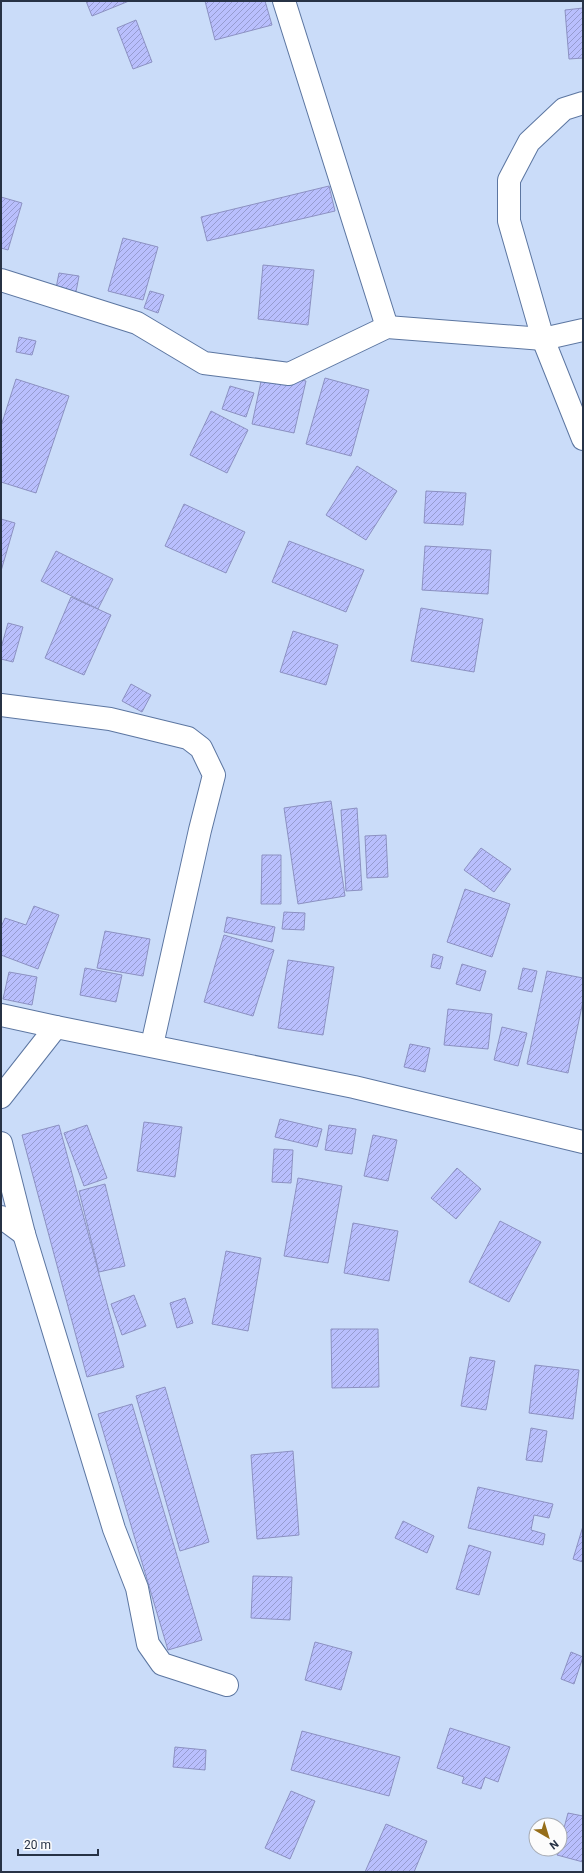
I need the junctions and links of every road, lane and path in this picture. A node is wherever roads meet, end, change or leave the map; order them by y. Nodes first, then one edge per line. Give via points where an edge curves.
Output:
1 (284, 1) edge
2 (583, 103) edge
3 (1, 280) edge
4 (387, 327) junction
5 (583, 330) edge
6 (543, 339) junction
7 (583, 439) edge
8 (1, 705) edge
9 (1, 1014) edge
10 (56, 1027) junction
11 (152, 1045) junction
12 (1, 1097) edge
13 (583, 1142) edge
14 (1, 1143) edge
15 (1, 1217) edge
16 (24, 1234) junction
17 (227, 1685) dead end

1 - 4 street
2 - 6 street via 564,109 529,142 508,180 509,222
3 - 4 street via 137,323 204,363 288,374
4 - 6 street
5 - 6 street
6 - 7 street
8 - 11 street via 110,719 188,738 201,748 214,775
9 - 10 street
10 - 11 street
10 - 12 street
11 - 13 street via 354,1087
14 - 16 street
15 - 16 street
16 - 17 street via 114,1529 137,1588 148,1644 162,1664

